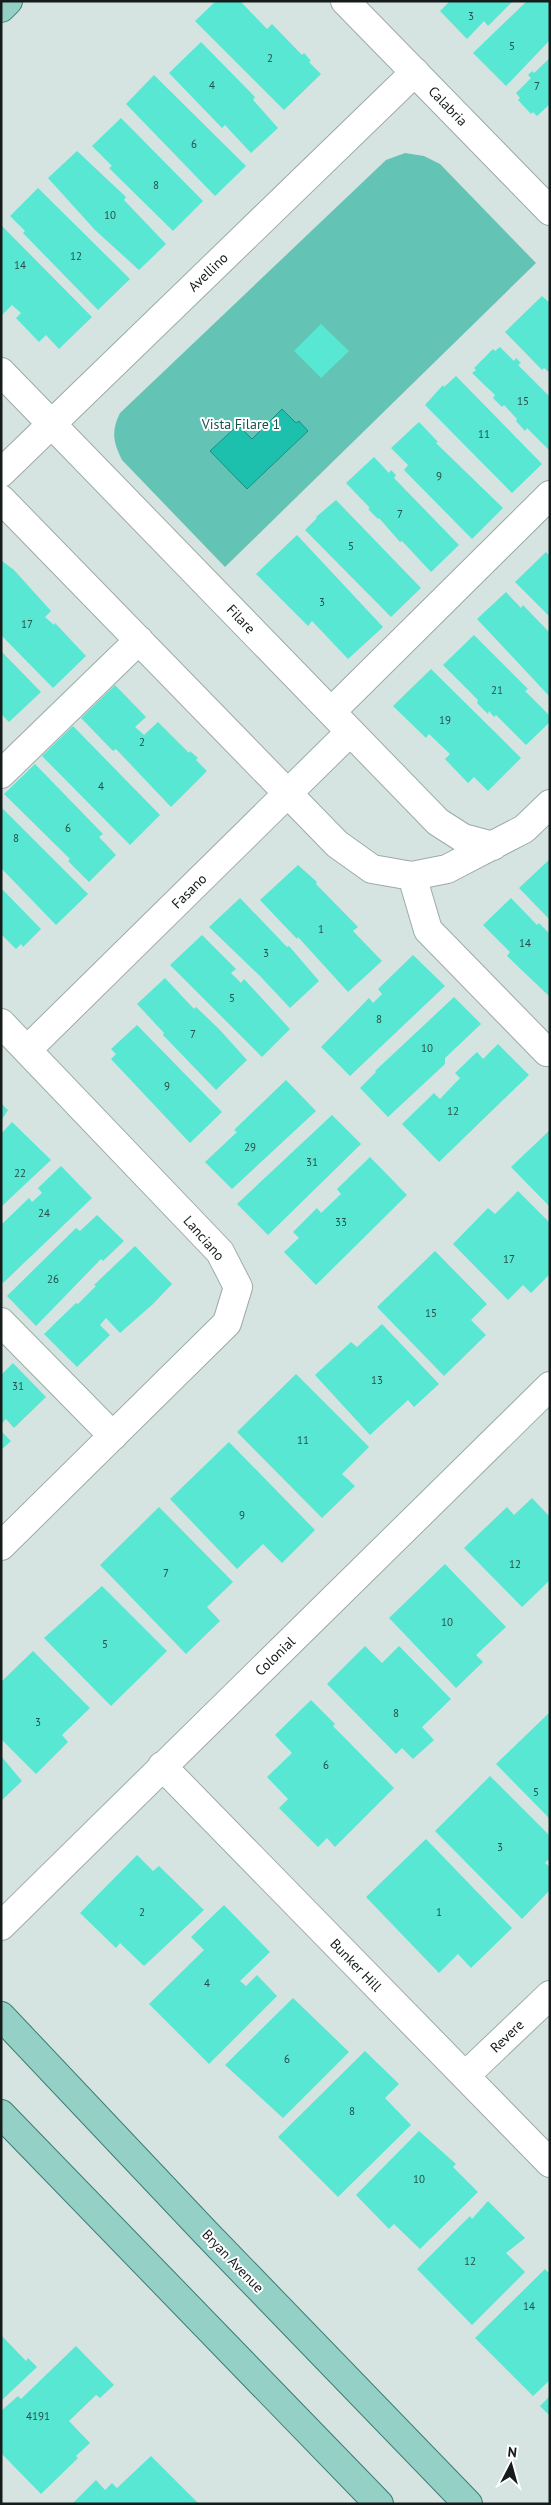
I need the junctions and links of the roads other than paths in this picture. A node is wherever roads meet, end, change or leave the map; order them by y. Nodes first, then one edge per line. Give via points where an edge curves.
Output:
1 (8, 1) edge
2 (345, 1) edge
3 (1, 8) edge
4 (415, 72) junction
5 (550, 211) edge
6 (1, 372) edge
7 (52, 424) junction
8 (1, 473) edge
9 (550, 495) edge
10 (1, 500) edge
11 (138, 640) junction
12 (331, 712) junction
13 (350, 732) junction
14 (1, 774) edge
15 (288, 793) junction
16 (550, 804) edge
17 (494, 846) junction
18 (412, 876) junction
19 (1, 1023) edge
20 (27, 1050) junction
21 (547, 1052) dead end
22 (1, 1322) edge
23 (550, 1386) edge
24 (113, 1436) junction
25 (1, 1546) edge
26 (162, 1766) junction
27 (1, 1926) edge
28 (550, 1995) edge
29 (1, 2016) edge
30 (465, 2076) junction
31 (1, 2114) edge
32 (550, 2163) edge
33 (379, 2504) edge
34 (468, 2504) edge

1 - 3 main road
2 - 4 street, Calabria
4 - 5 street, Calabria
4 - 7 street, Avellino
6 - 7 street, Filare
7 - 8 street, Avellino
7 - 12 street, Filare
9 - 12 street
10 - 11 street
11 - 14 street
11 - 15 street
12 - 13 street, Filare
13 - 15 street, Fasano
13 - 17 street, Filare via 438,822 463,838
15 - 18 street via 337,844 372,869
15 - 20 street, Fasano
16 - 17 street via 524,829
17 - 18 street via 448,870
18 - 21 street via 428,930
19 - 20 street, Lanciano
20 - 24 street, Lanciano via 220,1252 238,1287 228,1323
22 - 24 street
23 - 26 street, Colonial
24 - 25 street, Lanciano
26 - 27 street, Colonial
26 - 30 street, Bunker Hill
28 - 30 street, Revere
29 - 34 main road, Bryan Avenue
30 - 32 street, Bunker Hill
31 - 33 main road

